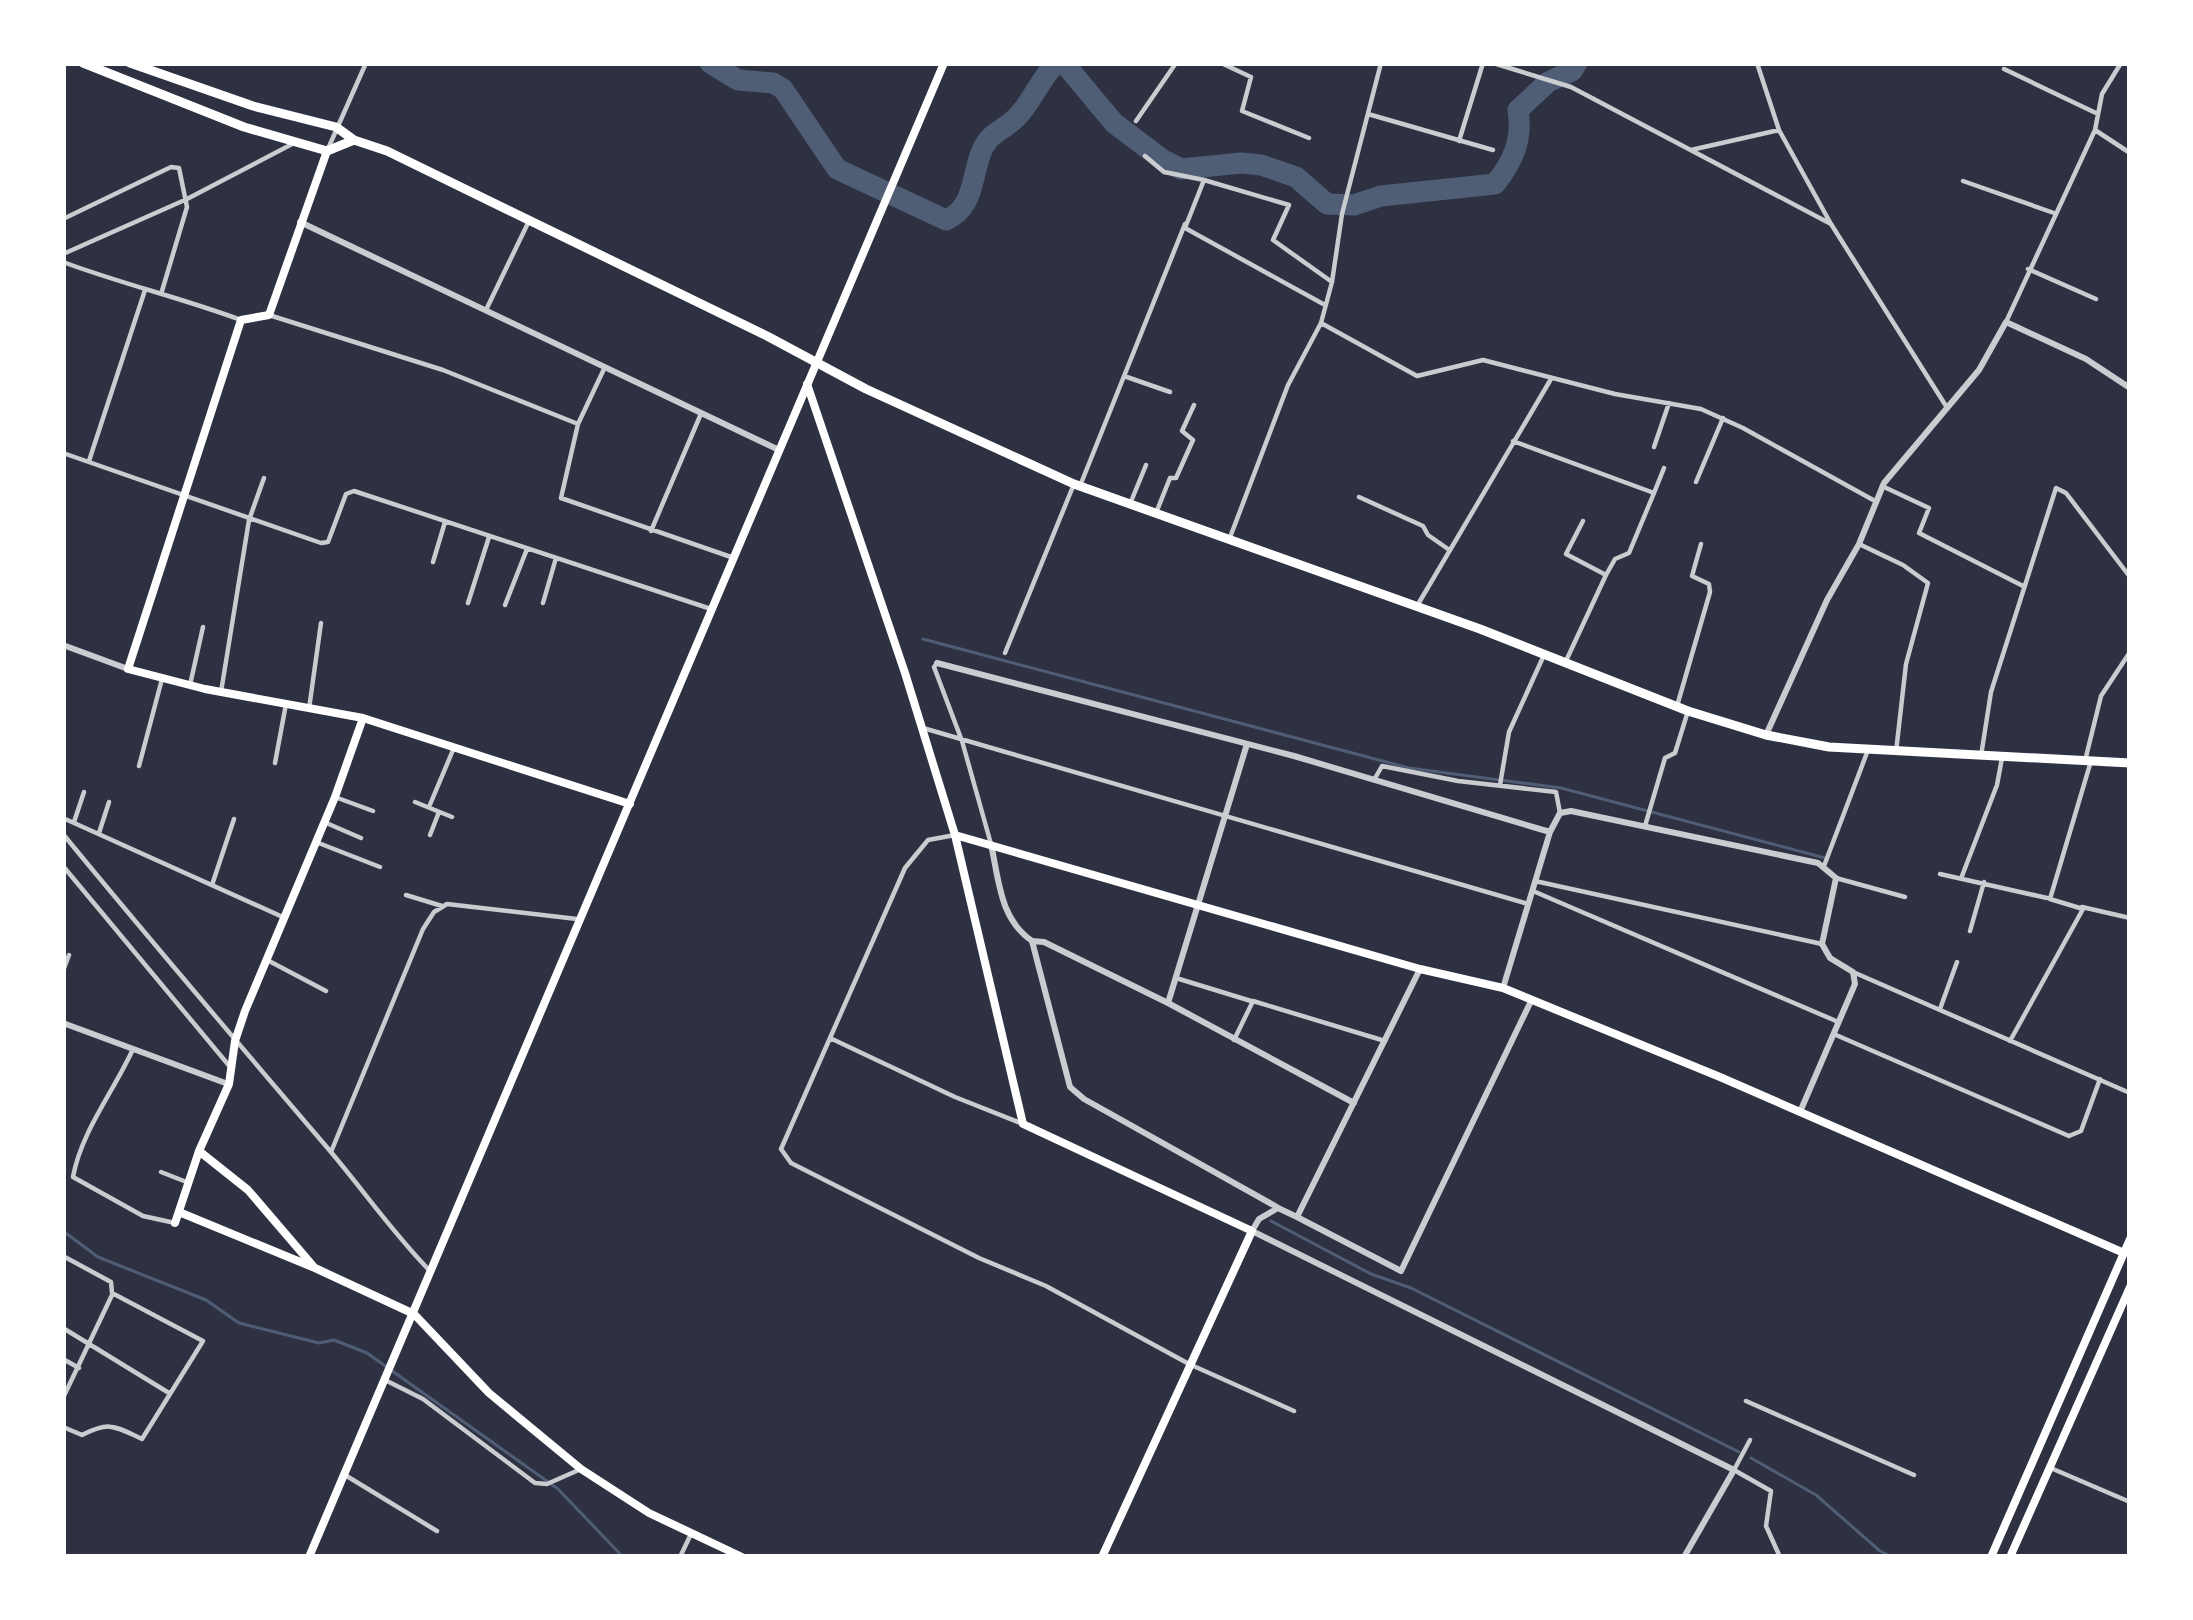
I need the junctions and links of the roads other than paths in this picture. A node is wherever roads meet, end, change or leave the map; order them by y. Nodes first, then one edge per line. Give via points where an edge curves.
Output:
1 (83, 63) edge
2 (130, 63) edge
3 (366, 63) edge
4 (944, 63) edge
5 (1176, 63) edge
6 (1221, 63) edge
7 (1381, 63) edge
8 (1483, 63) edge
9 (1493, 63) edge
10 (1757, 63) edge
11 (2121, 63) edge
12 (2004, 69) dead end
13 (1368, 114) junction
14 (2098, 114) junction
15 (1136, 121) dead end
16 (336, 127) junction
17 (1779, 130) junction
18 (2095, 130) junction
19 (1310, 138) dead end
20 (354, 140) junction
21 (1459, 141) junction
22 (296, 142) junction
23 (1493, 150) dead end
24 (1691, 150) junction
25 (327, 151) junction
26 (2130, 153) edge
27 (1145, 156) dead end
28 (1204, 179) junction
29 (1963, 181) dead end
30 (187, 199) junction
31 (2054, 213) junction
32 (63, 219) edge
33 (530, 220) junction
34 (300, 222) junction
35 (1185, 223) junction
36 (1831, 224) junction
37 (63, 258) edge
38 (2028, 269) junction
39 (1332, 282) junction
40 (145, 288) junction
41 (162, 291) junction
42 (2096, 299) dead end
43 (1325, 306) junction
44 (486, 310) junction
45 (268, 315) junction
46 (241, 320) junction
47 (1321, 322) junction
48 (2006, 322) junction
49 (814, 362) junction
50 (604, 369) junction
51 (1124, 376) junction
52 (1552, 378) junction
53 (806, 383) junction
54 (2130, 388) edge
55 (1170, 392) dead end
56 (1669, 403) junction
57 (1194, 405) dead end
58 (1946, 406) junction
59 (700, 416) junction
60 (1724, 418) junction
61 (578, 424) junction
62 (1514, 441) junction
63 (1654, 447) dead end
64 (779, 451) junction
65 (63, 453) edge
66 (89, 461) junction
67 (1146, 465) dead end
68 (1664, 468) dead end
69 (264, 478) dead end
70 (1696, 482) dead end
71 (1077, 485) junction
72 (1882, 486) junction
73 (1654, 493) junction
74 (185, 497) junction
75 (1359, 497) dead end
76 (1875, 501) junction
77 (1130, 504) junction
78 (1156, 514) junction
79 (249, 520) junction
80 (1583, 521) dead end
81 (445, 522) junction
82 (650, 531) junction
83 (489, 537) junction
84 (1229, 540) junction
85 (1701, 544) dead end
86 (1859, 544) junction
87 (528, 548) junction
88 (1448, 549) junction
89 (556, 558) junction
90 (734, 558) junction
91 (433, 562) dead end
92 (1606, 575) junction
93 (2130, 577) edge
94 (2023, 586) junction
95 (469, 603) dead end
96 (543, 603) dead end
97 (506, 605) dead end
98 (1417, 606) junction
99 (711, 610) junction
100 (321, 623) dead end
101 (203, 626) dead end
102 (63, 645) edge
103 (2130, 652) edge
104 (1005, 653) dead end
105 (1544, 655) junction
106 (937, 663) joint
107 (1565, 663) junction
108 (128, 669) junction
109 (162, 678) junction
110 (190, 686) junction
111 (220, 692) junction
112 (286, 704) junction
113 (309, 709) junction
114 (1683, 709) junction
115 (363, 718) junction
116 (921, 728) junction
117 (1766, 735) junction
118 (962, 741) junction
119 (1247, 744) junction
120 (455, 745) junction
121 (1868, 750) junction
122 (1896, 752) junction
123 (1981, 756) junction
124 (2002, 758) junction
125 (2088, 761) junction
126 (274, 763) dead end
127 (2130, 764) edge
128 (139, 766) dead end
129 (1375, 780) junction
130 (1501, 781) junction
131 (84, 792) dead end
132 (334, 797) junction
133 (1558, 798) junction
134 (110, 802) dead end
135 (416, 802) dead end
136 (631, 804) junction
137 (429, 807) junction
138 (373, 811) dead end
139 (1571, 811) junction
140 (440, 812) junction
141 (1560, 813) junction
142 (1226, 815) junction
143 (452, 817) dead end
144 (63, 818) edge
145 (233, 819) dead end
146 (74, 822) junction
147 (324, 822) junction
148 (1645, 826) junction
149 (1550, 832) junction
150 (99, 833) junction
151 (63, 835) edge
152 (430, 835) dead end
153 (955, 835) junction
154 (362, 838) dead end
155 (316, 842) junction
156 (991, 844) junction
157 (63, 866) edge
158 (1824, 866) junction
159 (380, 867) dead end
160 (1940, 874) dead end
161 (1963, 876) junction
162 (1836, 878) junction
163 (1535, 881) junction
164 (1984, 882) junction
165 (212, 885) junction
166 (1533, 891) junction
167 (406, 895) dead end
168 (1905, 897) dead end
169 (2050, 899) junction
170 (1528, 904) junction
171 (442, 905) junction
172 (1198, 905) junction
173 (2082, 908) junction
174 (285, 918) junction
175 (2130, 918) edge
176 (581, 919) junction
177 (1970, 932) dead end
178 (1032, 941) junction
179 (1822, 944) junction
180 (68, 955) dead end
181 (268, 961) junction
182 (1957, 962) dead end
183 (1420, 969) junction
184 (63, 970) edge
185 (1853, 972) junction
186 (1176, 978) junction
187 (1504, 988) junction
188 (326, 991) dead end
189 (1532, 999) junction
190 (1253, 1001) junction
191 (1168, 1003) junction
192 (1940, 1009) junction
193 (63, 1023) edge
194 (1841, 1023) junction
195 (1836, 1035) junction
196 (830, 1038) junction
197 (1234, 1040) junction
198 (236, 1041) junction
199 (1386, 1041) junction
200 (2010, 1041) junction
201 (133, 1048) junction
202 (231, 1068) junction
203 (2100, 1079) junction
204 (229, 1084) junction
205 (2130, 1093) edge
206 (1354, 1103) junction
207 (1800, 1112) junction
208 (1023, 1124) junction
209 (200, 1151) junction
210 (331, 1152) junction
211 (161, 1172) dead end
212 (189, 1183) junction
213 (1278, 1208) junction
214 (179, 1212) junction
215 (1298, 1217) junction
216 (175, 1223) joint
217 (1252, 1232) junction
218 (2130, 1239) edge
219 (2123, 1253) junction
220 (63, 1256) edge
221 (315, 1268) junction
222 (431, 1273) junction
223 (2130, 1287) edge
224 (112, 1293) junction
225 (413, 1314) junction
226 (63, 1328) edge
227 (89, 1344) junction
228 (63, 1359) edge
229 (1189, 1364) junction
230 (79, 1368) junction
231 (388, 1378) junction
232 (169, 1393) junction
233 (63, 1398) edge
234 (1746, 1401) dead end
235 (1294, 1411) dead end
236 (63, 1427) edge
237 (1749, 1441) dead end
238 (1735, 1468) junction
239 (2051, 1468) junction
240 (580, 1469) junction
241 (345, 1475) junction
242 (1914, 1475) dead end
243 (2130, 1502) edge
244 (437, 1531) dead end
245 (691, 1534) junction
246 (309, 1557) edge
247 (680, 1557) edge
248 (742, 1557) edge
249 (1102, 1557) edge
250 (1684, 1557) edge
251 (1780, 1557) edge
252 (1990, 1557) edge
253 (2010, 1557) edge

1 - 22 highway
2 - 16 highway
3 - 16 street
4 - 49 main road
5 - 15 street
6 - 19 street via 1251,77 1242,111
7 - 13 street
8 - 21 street
9 - 24 street via 1562,84
10 - 17 street
11 - 14 street
12 - 14 street
13 - 21 street
13 - 39 street
14 - 18 street
16 - 20 highway
16 - 25 street
17 - 24 street
17 - 36 street
18 - 26 street
18 - 31 street
20 - 25 highway
20 - 33 highway
21 - 23 street
22 - 25 highway
22 - 30 street
24 - 36 street
25 - 34 main road
27 - 28 street via 1164,172
28 - 35 street
28 - 39 street via 1289,205 1273,239
29 - 31 street
30 - 32 street via 181,171 171,167
30 - 37 street
30 - 41 street
31 - 38 street
33 - 44 street
33 - 49 highway
34 - 44 street
34 - 45 main road
35 - 43 street
35 - 51 street
36 - 58 street
37 - 40 street
38 - 42 street
38 - 48 street
39 - 43 street
40 - 41 street
40 - 66 street
41 - 46 street
43 - 47 street
44 - 50 street
45 - 46 main road
45 - 61 street via 443,370
46 - 74 main road
47 - 52 street via 1417,376 1483,360
47 - 84 street
48 - 54 street
48 - 58 street
49 - 53 main road
49 - 71 highway
50 - 59 street
50 - 61 street
51 - 55 street
51 - 71 street
52 - 56 street
52 - 62 street
53 - 64 main road
53 - 116 main road
56 - 60 street
56 - 63 street
57 - 78 street via 1182,430 1193,440
58 - 72 street
59 - 64 street
59 - 82 street
60 - 70 street
60 - 76 street
61 - 82 street via 561,498
62 - 73 street
62 - 88 street
64 - 90 main road
65 - 66 street
66 - 74 street
67 - 77 street
68 - 73 street
69 - 79 street
71 - 77 highway
71 - 104 street
72 - 76 street
72 - 94 street via 1929,508 1919,532
73 - 92 street via 1629,553
74 - 79 street
74 - 108 main road
75 - 88 street via 1424,526
76 - 86 street
77 - 78 highway
78 - 84 highway
79 - 81 street via 328,542 354,491
79 - 111 street
80 - 92 street via 1566,554
81 - 83 street
81 - 91 street
82 - 90 street
83 - 87 street
83 - 95 street
84 - 98 highway
85 - 114 street via 1692,576 1710,592
86 - 117 street
86 - 122 street via 1928,583 1913,626
87 - 89 street
87 - 97 street
88 - 98 street
89 - 96 street
89 - 99 street
90 - 99 main road
92 - 107 street
93 - 94 street via 2056,488
94 - 123 street via 1990,692
98 - 105 highway
99 - 136 main road
100 - 113 street
101 - 110 street
102 - 108 street
103 - 125 street via 2101,696
105 - 107 highway
105 - 130 street via 1509,732
106 - 118 street
106 - 119 street
107 - 114 highway
108 - 109 main road
109 - 110 main road
109 - 128 street
110 - 111 main road
111 - 112 main road
112 - 113 main road
112 - 126 street
113 - 115 main road
114 - 117 highway
114 - 148 street
115 - 120 main road
115 - 132 main road
116 - 118 street
116 - 153 main road
117 - 121 highway
118 - 142 street
118 - 156 street
119 - 129 street
119 - 142 street
120 - 136 main road
120 - 137 street
121 - 122 highway
121 - 158 street
122 - 123 highway
123 - 124 highway
124 - 125 highway
124 - 161 street
125 - 127 highway
125 - 169 street
129 - 130 street via 1382,766
129 - 149 street
130 - 133 street
131 - 146 street
132 - 138 street
132 - 147 main road
133 - 139 street
133 - 141 street
134 - 150 street
135 - 137 street
136 - 176 main road
137 - 140 street
139 - 141 street
139 - 148 street
140 - 143 street
140 - 152 street
141 - 149 street
142 - 170 street
142 - 172 street
144 - 146 street
145 - 165 street
146 - 150 street
147 - 154 street
147 - 155 main road
148 - 158 street
149 - 163 street
150 - 165 street
151 - 198 street
153 - 156 main road
153 - 196 street via 928,840 905,868
153 - 208 main road
155 - 159 street
155 - 174 main road
156 - 172 main road
156 - 178 street via 1005,912
157 - 202 street
158 - 162 street
160 - 161 street
161 - 164 street
162 - 168 street
162 - 179 street
163 - 166 street
163 - 179 street
164 - 169 street
164 - 177 street
165 - 174 street
166 - 170 street
166 - 194 street
167 - 171 street
169 - 173 street
170 - 187 street
171 - 176 street
171 - 210 street via 423,928
172 - 183 main road
172 - 186 street
173 - 175 street
173 - 200 street
174 - 181 main road
176 - 222 main road
178 - 191 street
178 - 213 street via 1070,1087
179 - 185 street
180 - 184 street
181 - 188 street
181 - 198 main road
182 - 192 street
183 - 187 main road
183 - 199 street
185 - 192 street
185 - 194 street
186 - 190 street
186 - 191 street
187 - 189 main road
189 - 207 main road
189 - 215 street via 1401,1271
190 - 197 street
190 - 199 street
191 - 197 street
192 - 200 street
193 - 201 street
194 - 195 street
195 - 203 street via 2069,1136 2081,1131
195 - 207 street
196 - 208 street
196 - 229 street via 785,1136 781,1149 791,1163
197 - 206 street
198 - 202 main road
198 - 210 street
199 - 206 street
200 - 203 street
201 - 204 street
201 - 216 street via 86,1135 74,1177 142,1216
202 - 204 main road
203 - 205 street
204 - 209 main road
206 - 215 street
207 - 219 main road
208 - 217 main road
209 - 212 main road
209 - 221 main road via 248,1190
210 - 222 street
211 - 212 street
212 - 214 main road
213 - 215 street
213 - 217 street
214 - 216 main road
214 - 221 main road
217 - 229 main road
217 - 238 street
218 - 219 main road
219 - 252 main road
220 - 224 street via 107,1279
221 - 225 main road
222 - 225 main road
223 - 239 main road
224 - 227 street
224 - 232 street via 203,1339
225 - 231 main road
225 - 240 main road via 489,1393
226 - 227 street
227 - 230 street
227 - 232 street
228 - 230 street
229 - 235 street
229 - 249 main road
230 - 233 street
231 - 240 street via 535,1483
231 - 241 main road
232 - 236 street via 142,1439 111,1425 82,1435
234 - 242 street
237 - 238 street
238 - 250 street
238 - 251 street via 1771,1491 1766,1526
239 - 243 street
239 - 253 main road
240 - 245 main road
241 - 244 street
241 - 246 main road
245 - 247 street
245 - 248 main road

